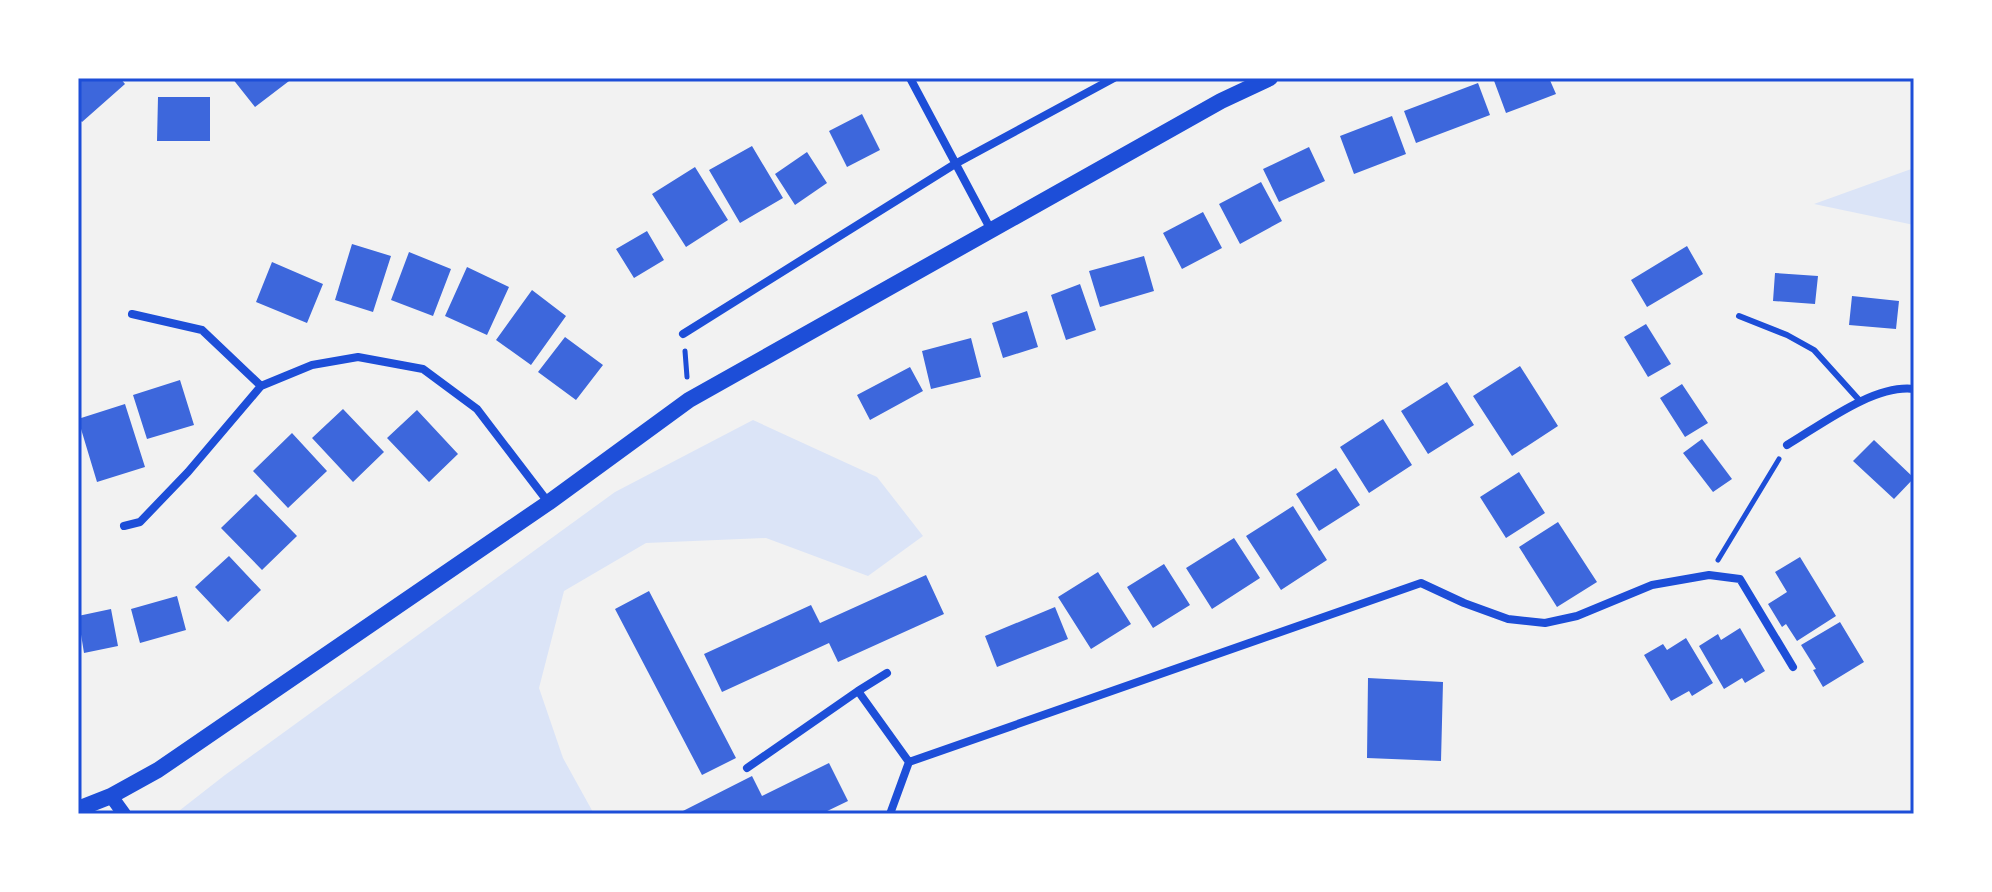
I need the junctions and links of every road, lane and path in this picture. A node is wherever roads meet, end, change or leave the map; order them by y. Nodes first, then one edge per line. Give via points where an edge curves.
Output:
1 (910, 78) edge
2 (1114, 78) edge
3 (1270, 78) edge
4 (955, 164) junction
5 (991, 231) junction
6 (132, 314) dead end
7 (1739, 316) dead end
8 (683, 334) joint
9 (261, 386) junction
10 (1914, 389) edge
11 (689, 400) junction
12 (1860, 401) junction
13 (1787, 445) joint
14 (548, 503) junction
15 (124, 526) dead end
16 (1709, 575) junction
17 (1793, 667) dead end
18 (887, 673) dead end
19 (858, 691) junction
20 (909, 762) junction
21 (747, 768) dead end
22 (111, 796) junction
23 (78, 809) edge
24 (124, 814) edge
25 (890, 814) edge

1 - 4 street
2 - 4 street
3 - 5 main road
4 - 5 street
4 - 8 street
5 - 11 main road
6 - 9 street via 202,330
7 - 12 lane via 1814,350
8 - 11 path
9 - 14 street via 312,365 358,357 423,369 477,409
9 - 15 street via 140,522
10 - 12 street
11 - 14 main road
12 - 13 street
13 - 16 path
14 - 22 main road via 158,770
16 - 17 street via 1740,579
16 - 20 street via 1652,585 1577,616 1545,623 1508,619 1421,583
18 - 19 street
19 - 20 street
19 - 21 street
20 - 25 street
22 - 23 main road
22 - 24 street

